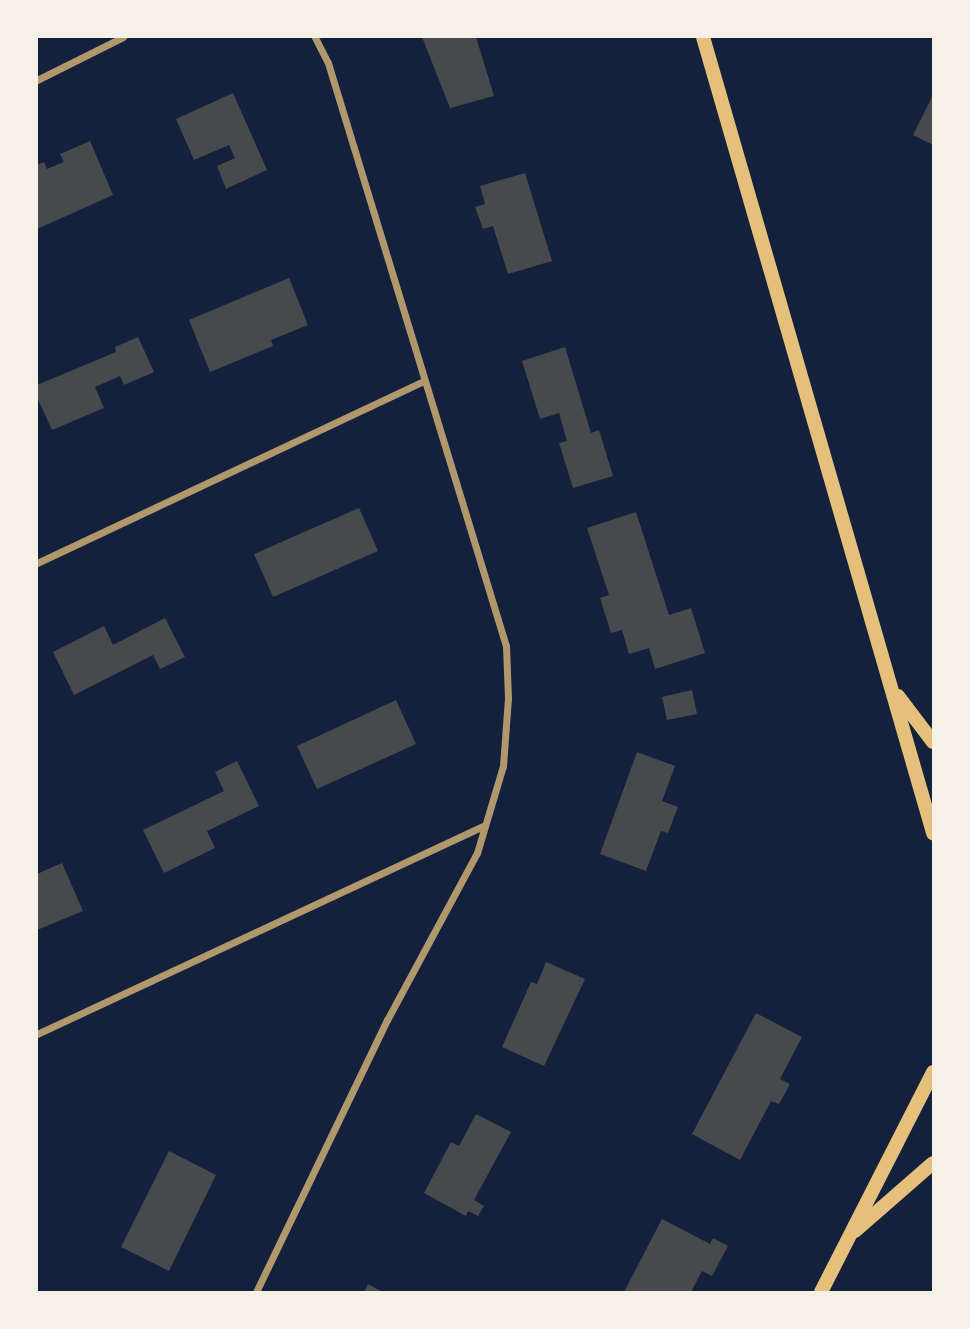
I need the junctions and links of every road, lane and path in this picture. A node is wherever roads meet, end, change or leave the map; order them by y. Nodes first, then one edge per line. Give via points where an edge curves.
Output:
1 (123, 37) edge
2 (315, 37) edge
3 (703, 37) edge
4 (37, 80) edge
5 (423, 381) junction
6 (37, 563) edge
7 (889, 682) junction
8 (933, 742) edge
9 (485, 825) junction
10 (933, 833) edge
11 (37, 1034) edge
12 (933, 1072) edge
13 (933, 1163) edge
14 (849, 1237) junction
15 (256, 1292) edge
16 (821, 1292) edge

1 - 4 street
2 - 5 street via 328,64
3 - 7 main road
5 - 6 street
5 - 9 street via 506,646 503,766
7 - 8 main road
7 - 10 main road
9 - 11 street
9 - 15 street via 477,853 387,1020
12 - 14 main road
13 - 14 main road
14 - 16 main road

